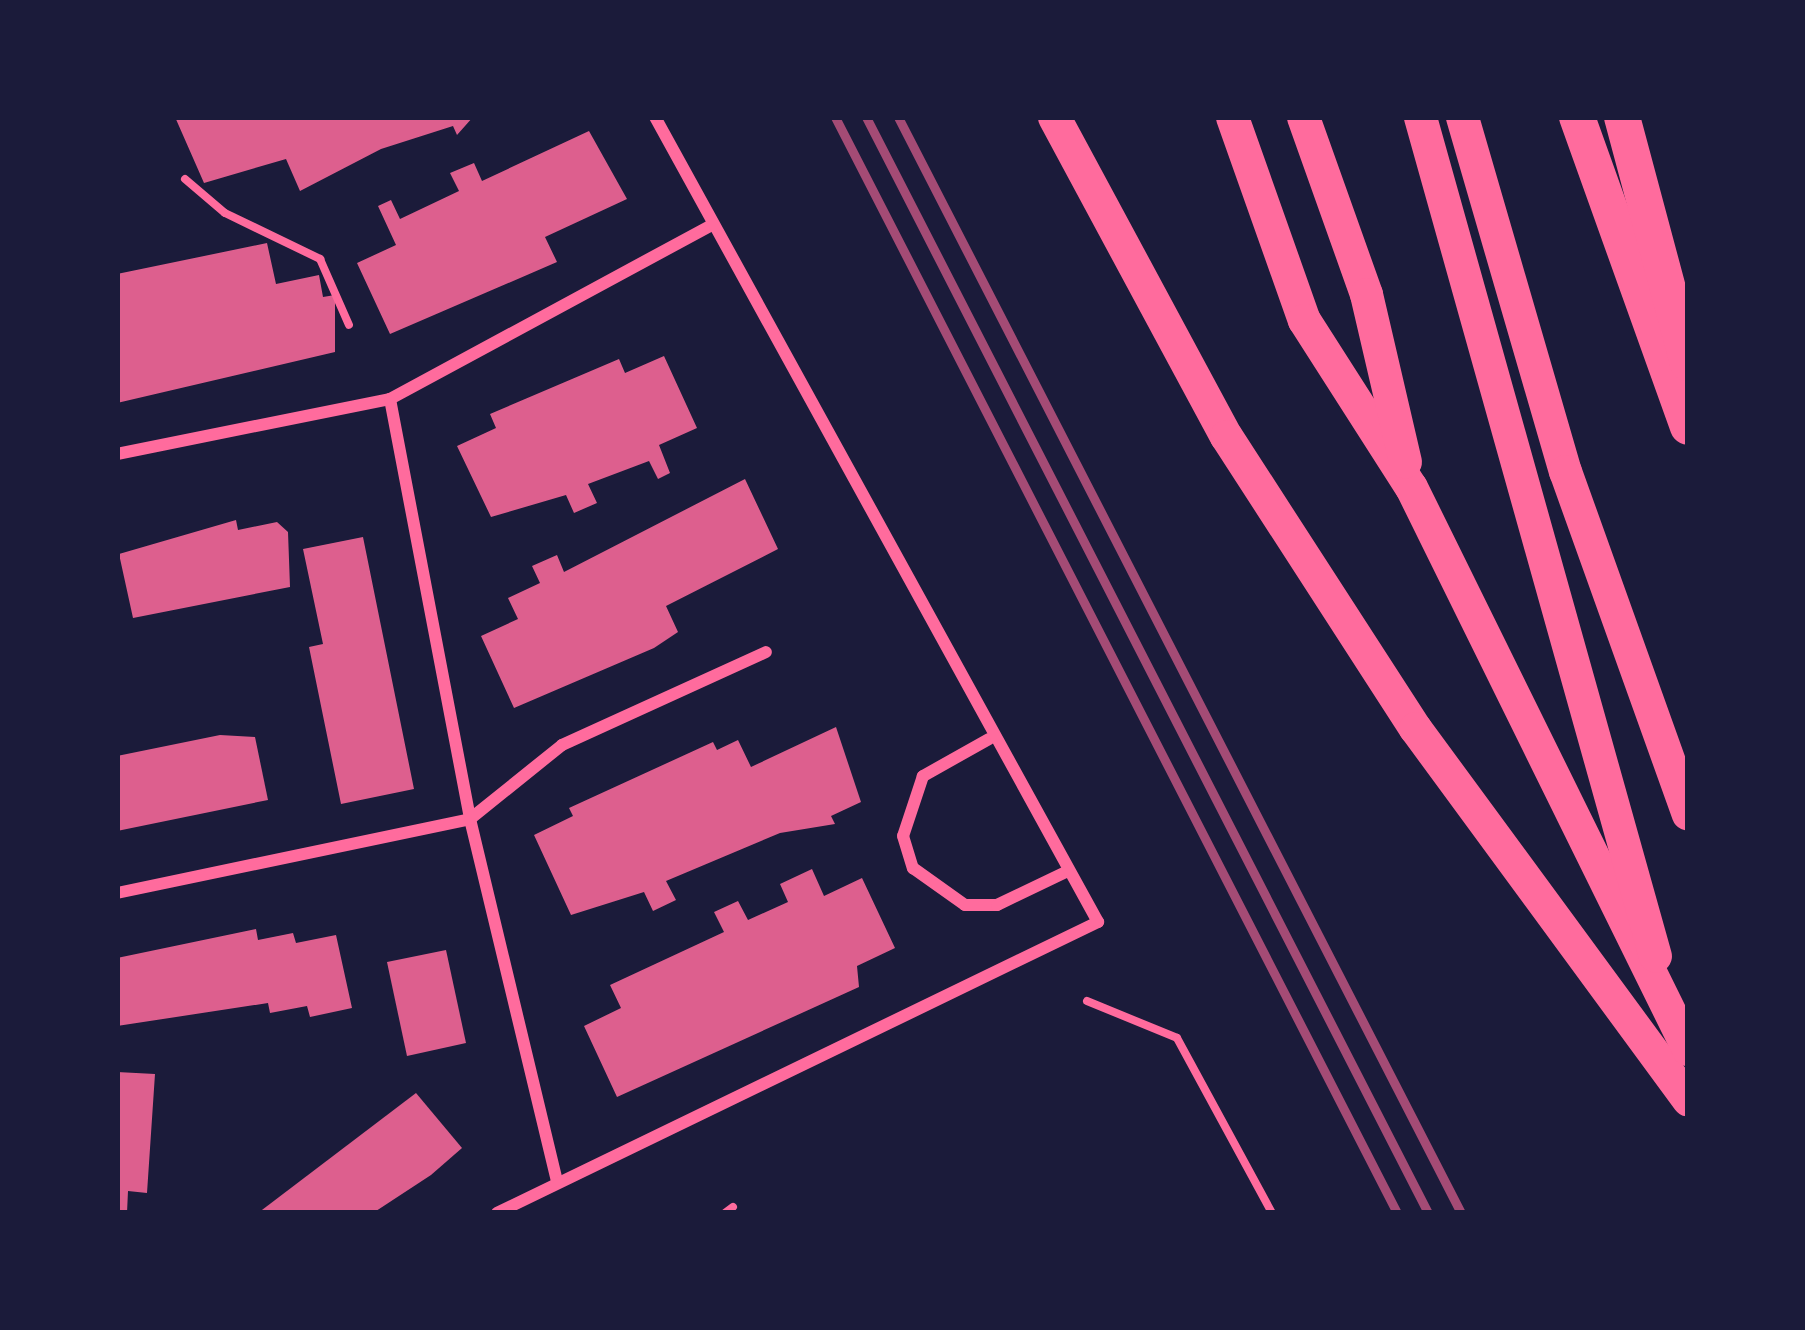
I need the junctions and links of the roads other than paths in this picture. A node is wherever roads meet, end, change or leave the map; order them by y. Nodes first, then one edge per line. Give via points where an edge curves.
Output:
1 (655, 117) edge
2 (1054, 117) edge
3 (1232, 117) edge
4 (1303, 117) edge
5 (1420, 117) edge
6 (1462, 117) edge
7 (1577, 117) edge
8 (1622, 117) edge
9 (713, 224) junction
10 (1688, 363) edge
11 (391, 399) junction
12 (1688, 427) edge
13 (117, 454) edge
14 (1411, 488) junction
15 (766, 652) dead end
16 (989, 739) junction
17 (1688, 814) edge
18 (470, 819) junction
19 (1066, 872) junction
20 (117, 893) edge
21 (1681, 1035) edge
22 (1688, 1100) edge
23 (556, 1182) junction
24 (497, 1213) edge

1 - 9 street
2 - 22 highway via 1226,436 1414,728
3 - 14 highway via 1304,320
4 - 14 highway via 1366,294
5 - 21 highway
6 - 17 highway via 1565,471
7 - 12 highway
8 - 10 highway
9 - 11 street
9 - 16 street
11 - 13 street
11 - 18 street
14 - 21 highway
15 - 18 street via 562,745
16 - 19 street
16 - 19 street via 923,776 903,836 913,868 964,905 997,905
18 - 20 street
18 - 23 street
19 - 23 street via 1098,922
23 - 24 street

